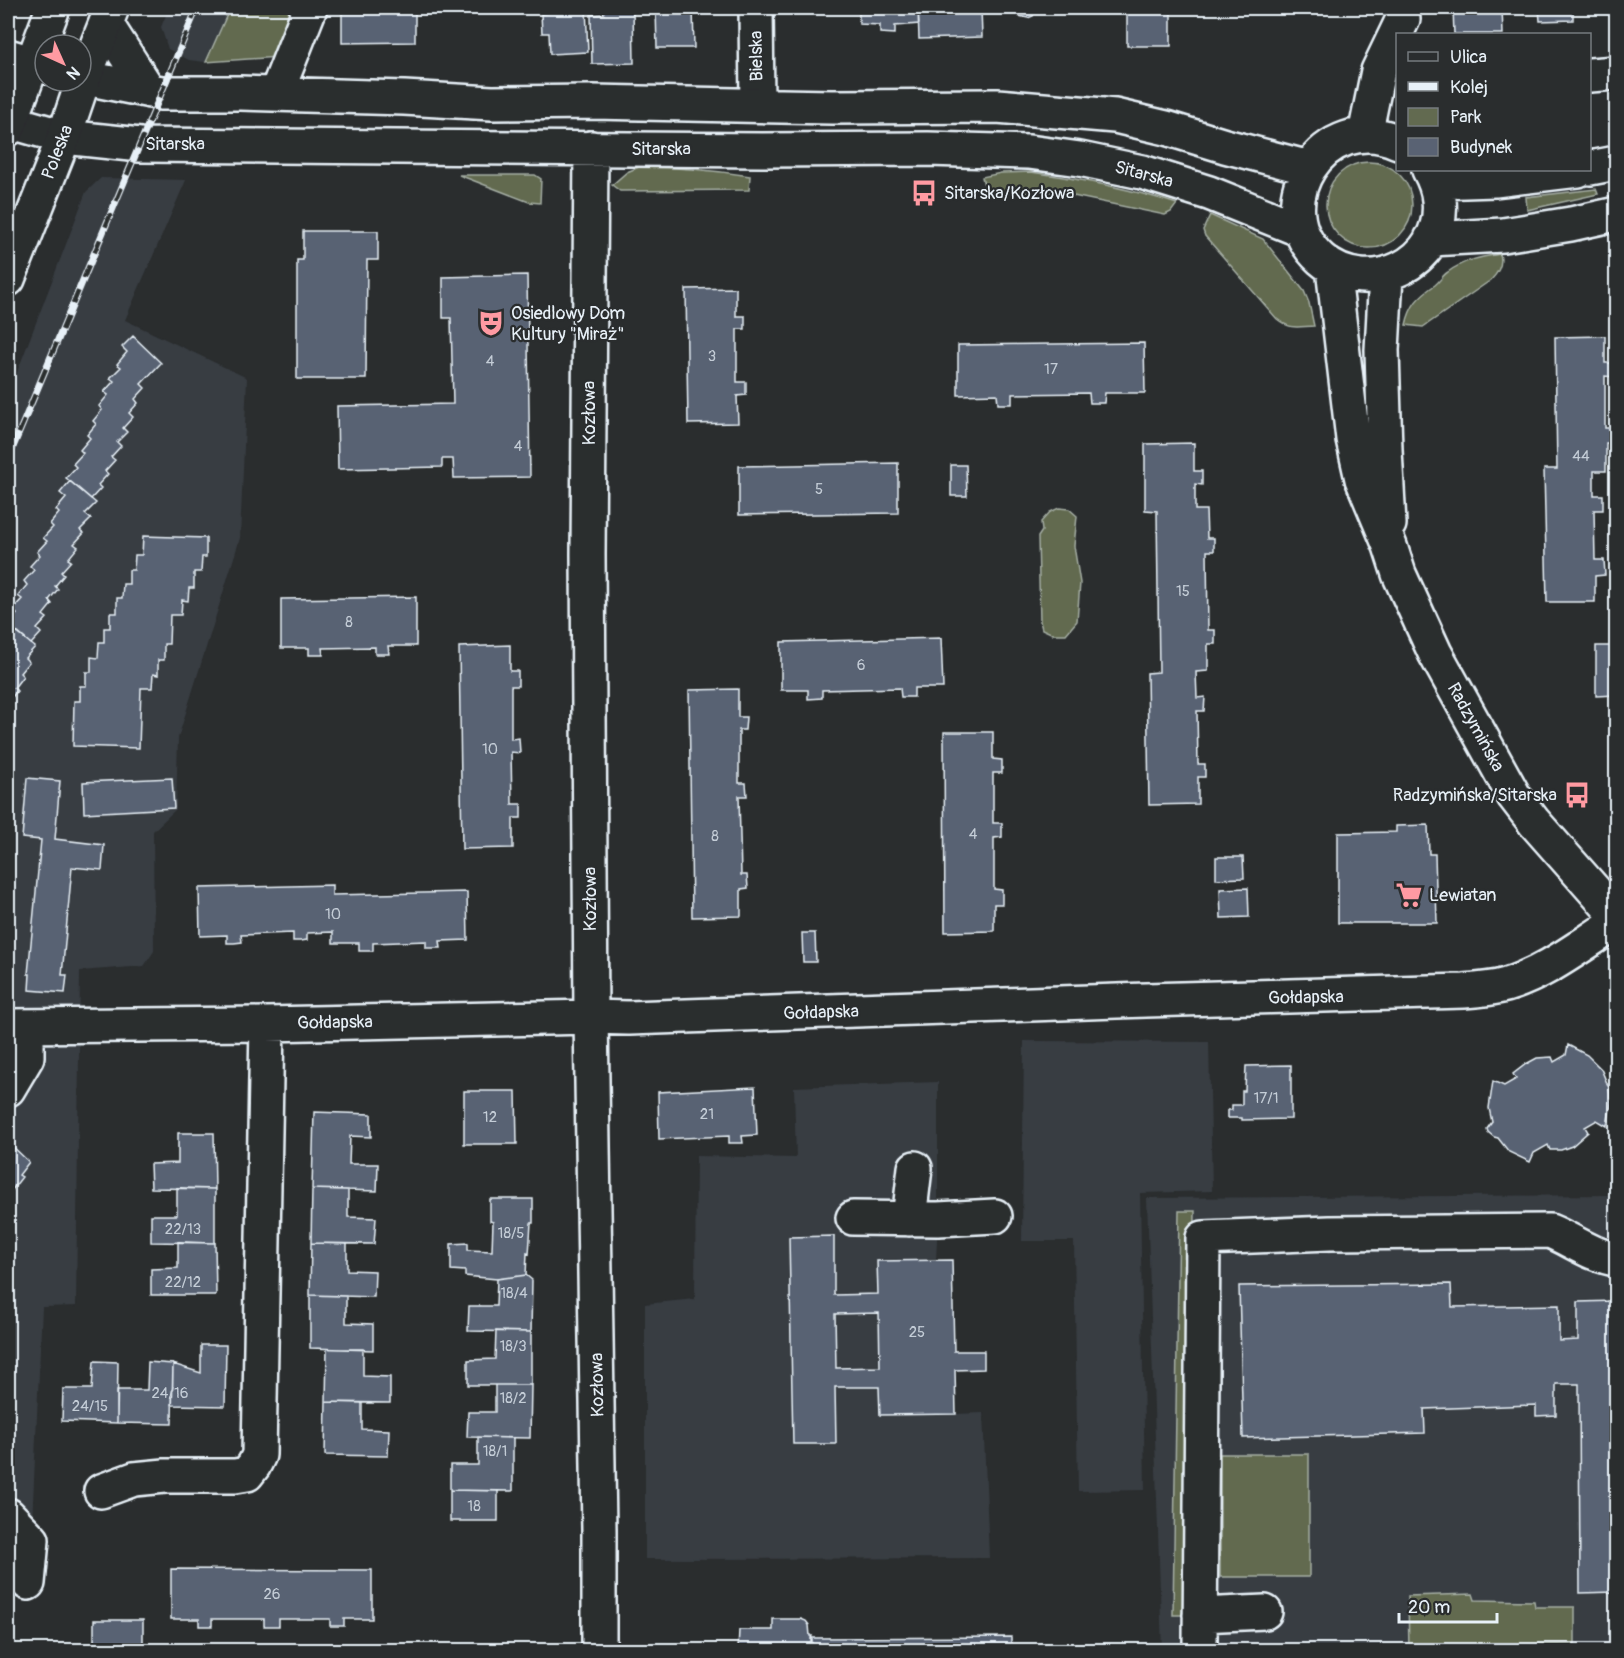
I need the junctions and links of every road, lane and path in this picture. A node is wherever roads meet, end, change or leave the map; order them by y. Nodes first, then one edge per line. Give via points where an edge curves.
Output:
1 (53, 8) edge
2 (310, 8) edge
3 (756, 8) edge
4 (109, 16) edge
5 (1396, 36) edge
6 (93, 54) edge
7 (28, 62) edge
8 (1617, 73) edge
9 (1591, 75) edge
10 (93, 80) edge
11 (149, 91) junction
12 (78, 93) edge
13 (276, 94) junction
14 (757, 105) junction
15 (8, 124) edge
16 (1365, 135) junction
17 (64, 137) junction
18 (1396, 141) edge
19 (591, 148) junction
20 (1617, 163) edge
21 (1309, 168) junction
22 (1591, 168) edge
23 (1570, 171) edge
24 (1432, 176) edge
25 (1617, 214) edge
26 (1301, 230) junction
27 (1431, 239) junction
28 (1334, 268) junction
29 (1386, 275) junction
30 (8, 279) edge
31 (1390, 546) junction
32 (1617, 915) edge
33 (1617, 923) edge
34 (591, 1017) junction
35 (267, 1024) junction
36 (17, 1026) edge
37 (8, 1089) edge
38 (915, 1168) dead end
39 (995, 1216) dead end
40 (853, 1218) dead end
41 (909, 1219) junction
42 (1617, 1258) edge
43 (101, 1491) dead end
44 (8, 1515) edge
45 (28, 1583) dead end
46 (1265, 1612) dead end
47 (599, 1650) edge

1 - 7 street
2 - 13 street
3 - 14 street, Bielska
4 - 6 street, Poleska
4 - 11 street, Poleska
5 - 16 street via 1378,71
7 - 15 street
8 - 9 street
10 - 11 street
11 - 13 street
12 - 17 street, Poleska
13 - 14 street via 492,103
14 - 21 street via 997,106 1115,116
15 - 17 street, Sitarska
16 - 18 street
16 - 21 street via 1343,140 1323,151
17 - 19 street, Sitarska via 140,145
17 - 30 street, Poleska
19 - 26 street, Sitarska via 928,148 1029,152 1142,172 1209,193
19 - 34 street, Kozłowa
20 - 22 street
21 - 26 street via 1300,187 1297,208
23 - 24 street via 1495,180
24 - 27 street via 1439,201
25 - 27 street via 1503,235
26 - 28 street via 1320,258
27 - 29 street via 1404,267
28 - 29 street via 1368,277
28 - 31 street, Radzymińska via 1353,439 1362,479
29 - 31 street, Radzymińska via 1382,350
31 - 32 street, Radzymińska via 1430,642 1514,796
33 - 34 street, Gołdapska via 1529,976 1494,988 1464,991
34 - 35 street, Gołdapska
34 - 47 street, Kozłowa
35 - 36 street, Gołdapska
35 - 43 street via 259,1455 247,1474 135,1479
36 - 37 street via 27,1057
38 - 41 street
39 - 41 street
40 - 41 street
42 - 46 street via 1594,1253 1550,1231 1203,1238 1200,1629
44 - 45 street via 32,1540

